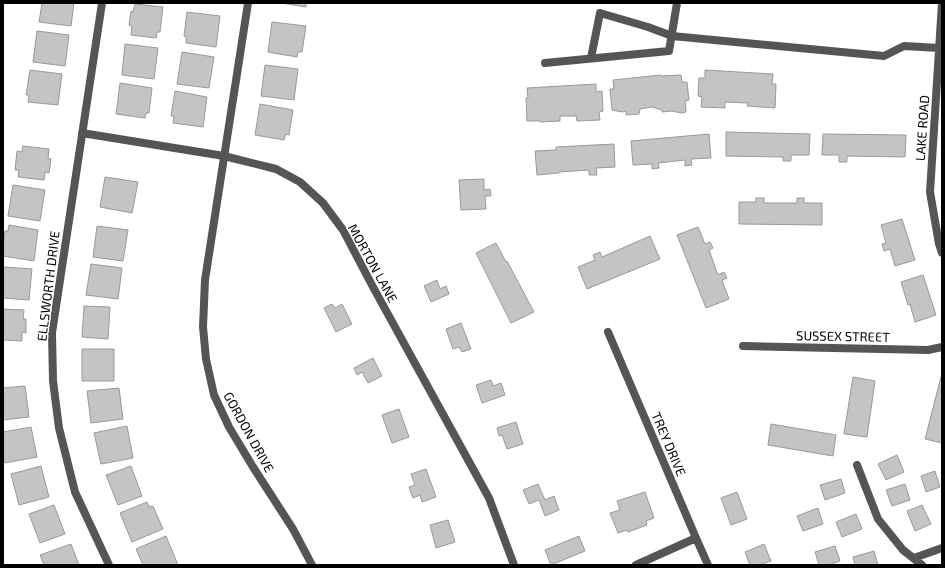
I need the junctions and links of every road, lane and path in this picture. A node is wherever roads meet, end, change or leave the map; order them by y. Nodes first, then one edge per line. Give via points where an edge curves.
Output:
1 (102, 3) edge
2 (248, 3) edge
3 (677, 3) edge
4 (942, 3) edge
5 (672, 36) junction
6 (939, 48) junction
7 (592, 58) junction
8 (545, 62) dead end
9 (82, 133) junction
10 (224, 156) junction
11 (942, 253) edge
12 (608, 332) dead end
13 (743, 346) dead end
14 (942, 347) edge
15 (857, 465) dead end
16 (696, 538) junction
17 (942, 548) edge
18 (914, 558) junction
19 (109, 565) edge
20 (312, 565) edge
21 (514, 565) edge
22 (636, 565) edge
23 (708, 565) edge
24 (922, 565) edge

1 - 9 street, ELLSWORTH DRIVE
2 - 10 street, GORDON DRIVE
3 - 5 street
4 - 6 street, LAKE ROAD
5 - 6 street via 884,56 904,46
5 - 7 street via 669,51
5 - 7 street via 600,13
6 - 11 street, LAKE ROAD via 930,192 938,244
7 - 8 street
9 - 10 street, MORTON LANE
9 - 19 street, ELLSWORTH DRIVE via 52,333 53,381 59,428 76,492
10 - 20 street, GORDON DRIVE via 205,280 203,327 206,359 214,395 229,427 294,529
10 - 21 street, MORTON LANE via 276,169 300,182 323,203 343,230 489,498
12 - 16 street, TREY DRIVE
13 - 14 street, SUSSEX STREET via 928,350
15 - 18 street via 878,519 903,550
16 - 22 street
16 - 23 street, TREY DRIVE
17 - 18 street
18 - 24 street

